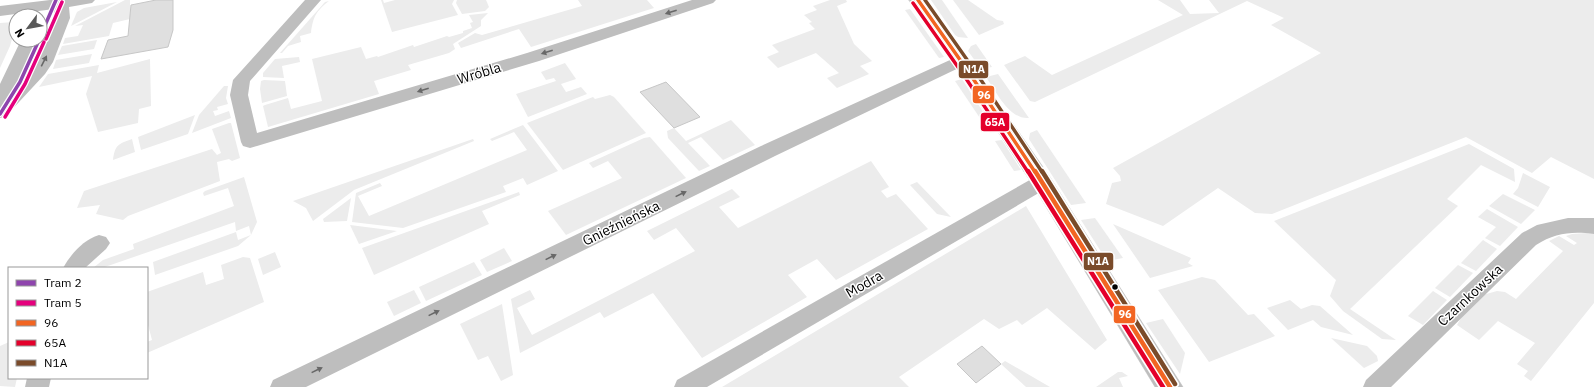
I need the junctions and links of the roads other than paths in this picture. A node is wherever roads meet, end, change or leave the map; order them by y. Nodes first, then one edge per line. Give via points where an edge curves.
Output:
1 (87, 0) edge
2 (313, 0) edge
3 (708, 0) edge
4 (918, 0) edge
5 (62, 2) edge
6 (37, 7) edge
7 (0, 11) edge
8 (25, 48) edge
9 (961, 60) junction
10 (0, 103) edge
11 (0, 112) edge
12 (1042, 182) junction
13 (1585, 225) edge
14 (99, 243) dead end
15 (75, 267) edge
16 (282, 387) edge
17 (686, 387) edge
18 (1170, 387) edge
19 (1374, 387) edge

1 - 5 street
3 -> 2 street, Wróbla via 533,57 250,142 239,95 242,80
4 - 9 main road
5 - 6 street
11 -> 5 street via 45,62 62,18
6 - 7 street
8 - 10 street
9 - 12 main road
16 -> 9 street, Gnieźnieńska
12 - 17 street, Modra
12 - 18 main road
13 - 19 street, Czarnkowska via 1548,228 1529,239
14 - 15 street

